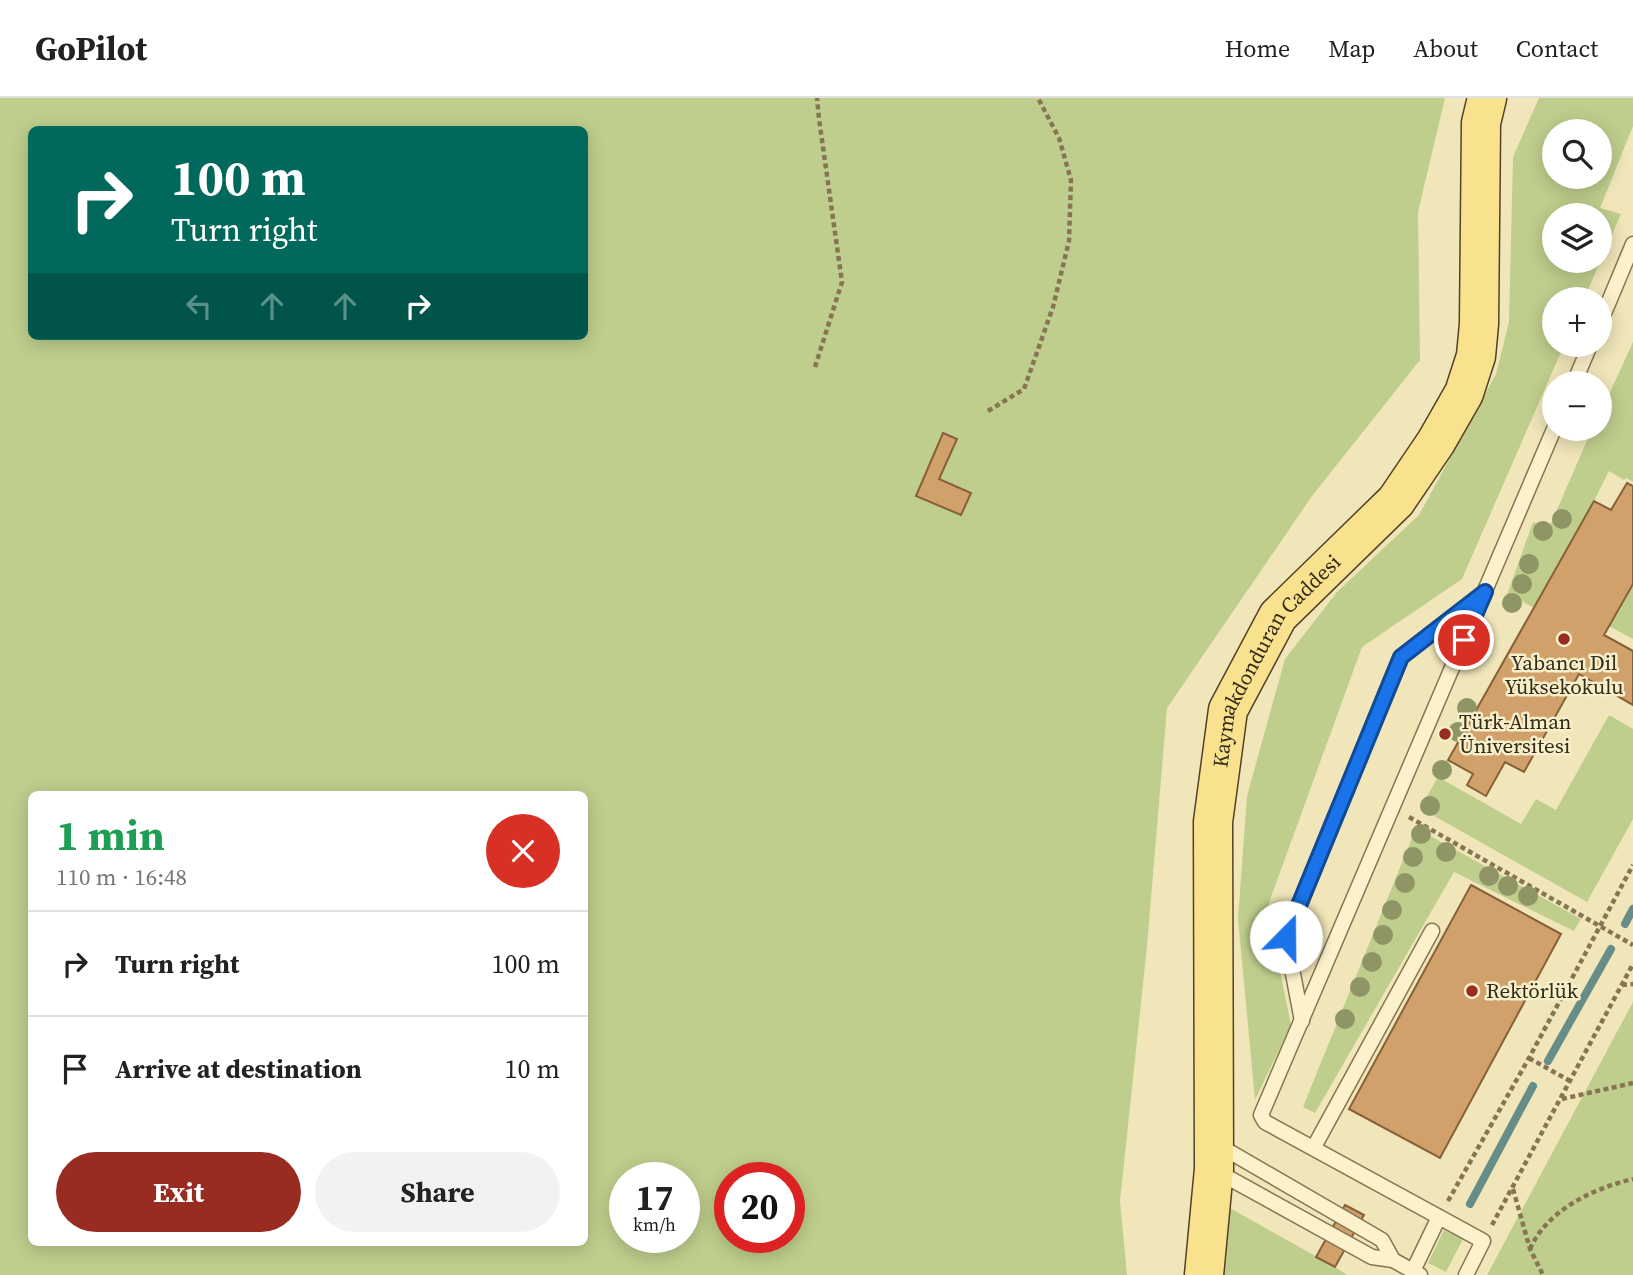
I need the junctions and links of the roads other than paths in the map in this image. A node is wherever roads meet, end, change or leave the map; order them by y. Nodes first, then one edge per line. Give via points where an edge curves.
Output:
1 (1487, 98) edge
2 (1633, 244) edge
3 (1612, 294) edge
4 (1549, 441) edge
5 (1485, 592) junction
6 (1432, 931) dead end
7 (1302, 1021) junction
8 (1314, 1147) junction
9 (1214, 1156) junction
10 (1439, 1217) junction
11 (1393, 1260) junction
12 (1417, 1273) edge
13 (1203, 1275) edge
14 (1466, 1275) edge

1 - 9 main road, Kaymakdonduran Caddesi via 1481,123 1479,324 1476,356 1464,393 1396,502 1278,616 1228,710 1213,822
2 - 3 lane
4 - 5 lane
5 - 7 lane
5 - 7 lane via 1401,657 1286,937
6 - 8 lane
7 - 8 lane via 1261,1115 1265,1122
8 - 10 lane
9 - 11 lane via 1372,1257
9 - 11 lane via 1382,1240
9 - 13 main road, Kaymakdonduran Caddesi
10 - 12 lane
10 - 14 lane via 1483,1241
11 - 12 lane

